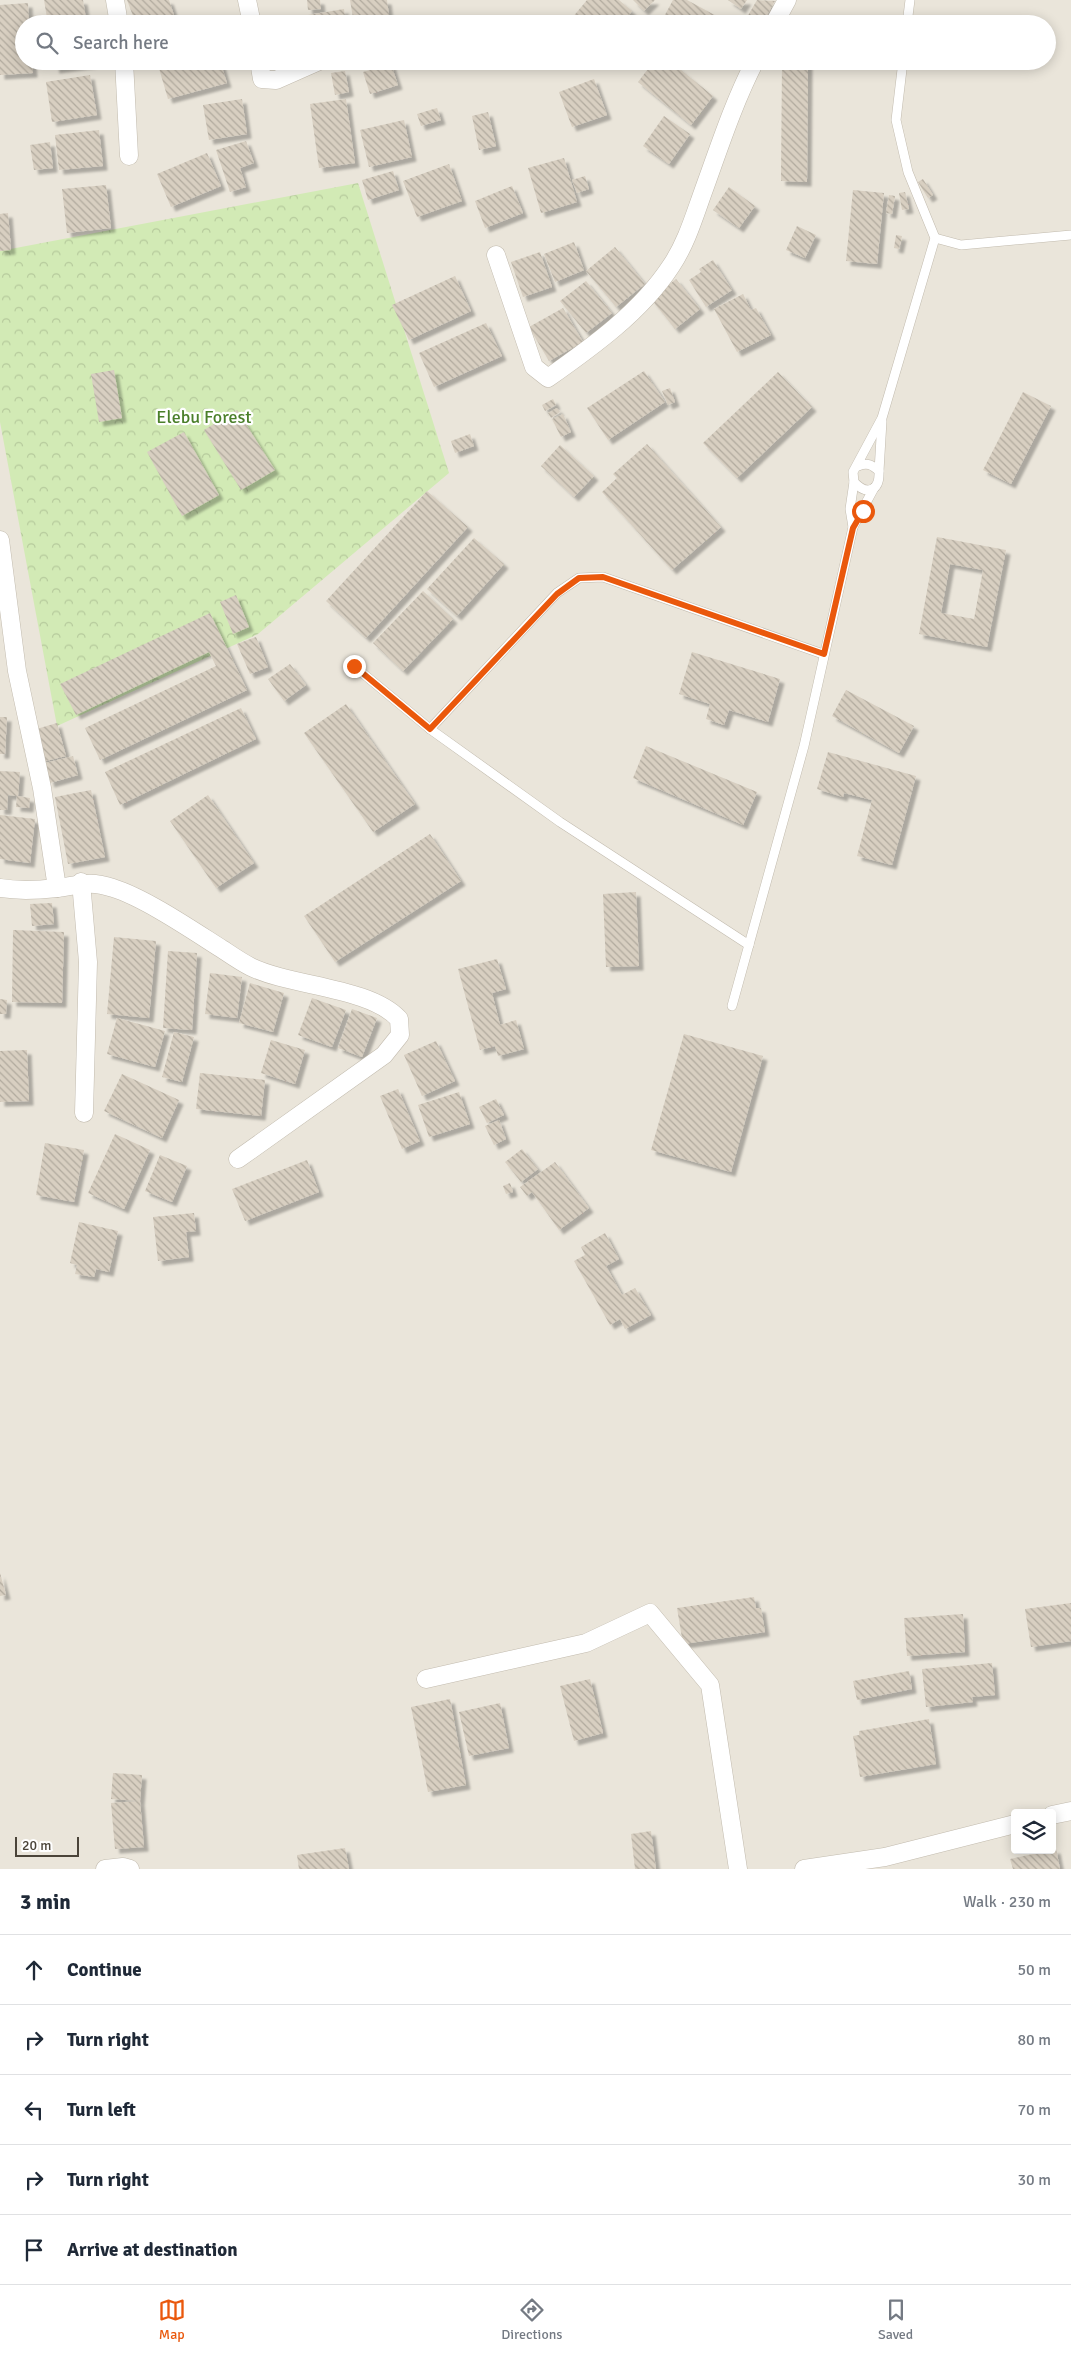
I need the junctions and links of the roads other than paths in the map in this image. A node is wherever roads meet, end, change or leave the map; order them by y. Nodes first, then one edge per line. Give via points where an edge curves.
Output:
1 (115, 0) edge
2 (248, 0) edge
3 (787, 0) edge
4 (910, 0) edge
5 (118, 15) edge
6 (250, 15) edge
7 (779, 15) edge
8 (908, 15) edge
9 (124, 70) edge
10 (260, 70) edge
11 (299, 70) edge
12 (750, 70) edge
13 (902, 70) edge
14 (129, 156) dead end
15 (1071, 235) edge
16 (935, 238) junction
17 (496, 255) dead end
18 (882, 418) junction
19 (858, 466) junction
20 (879, 471) junction
21 (854, 482) junction
22 (874, 488) junction
23 (853, 528) junction
24 (0, 540) edge
25 (824, 654) junction
26 (354, 666) dead end
27 (8, 671) edge
28 (430, 729) junction
29 (81, 882) junction
30 (0, 888) edge
31 (57, 888) junction
32 (749, 945) junction
33 (732, 1006) dead end
34 (84, 1113) dead end
35 (238, 1159) dead end
36 (426, 1679) dead end
37 (1071, 1811) edge
38 (1056, 1814) edge
39 (1011, 1825) edge
40 (105, 1869) edge
41 (130, 1869) edge
42 (738, 1869) edge
43 (804, 1869) edge

1 - 5 street
2 - 6 street
3 - 7 street
4 - 8 lane
9 - 14 street
10 - 11 street via 262,79 276,80
12 - 17 street via 736,99 688,231 671,266 640,304 593,346 548,378 534,367
13 - 16 lane via 896,120 908,172
15 - 16 lane via 961,245
16 - 18 lane
18 - 19 lane
18 - 20 lane
19 - 20 lane via 872,465
19 - 21 lane via 853,472
20 - 22 lane
21 - 22 lane via 861,490
21 - 23 lane via 850,509
22 - 23 lane
23 - 25 lane
24 - 27 street
25 - 28 lane via 603,577 579,578 557,594
25 - 32 lane via 804,746
26 - 28 lane
27 - 31 street via 42,788
28 - 32 lane via 560,822
29 - 31 street
29 - 34 street via 88,962
29 - 35 street via 112,888 141,901 251,967 309,986 348,993 389,1009 399,1019 400,1035 384,1054
30 - 31 street
32 - 33 lane
36 - 42 street via 586,1643 650,1614 710,1685
37 - 38 street
39 - 43 street via 885,1857
40 - 41 street

